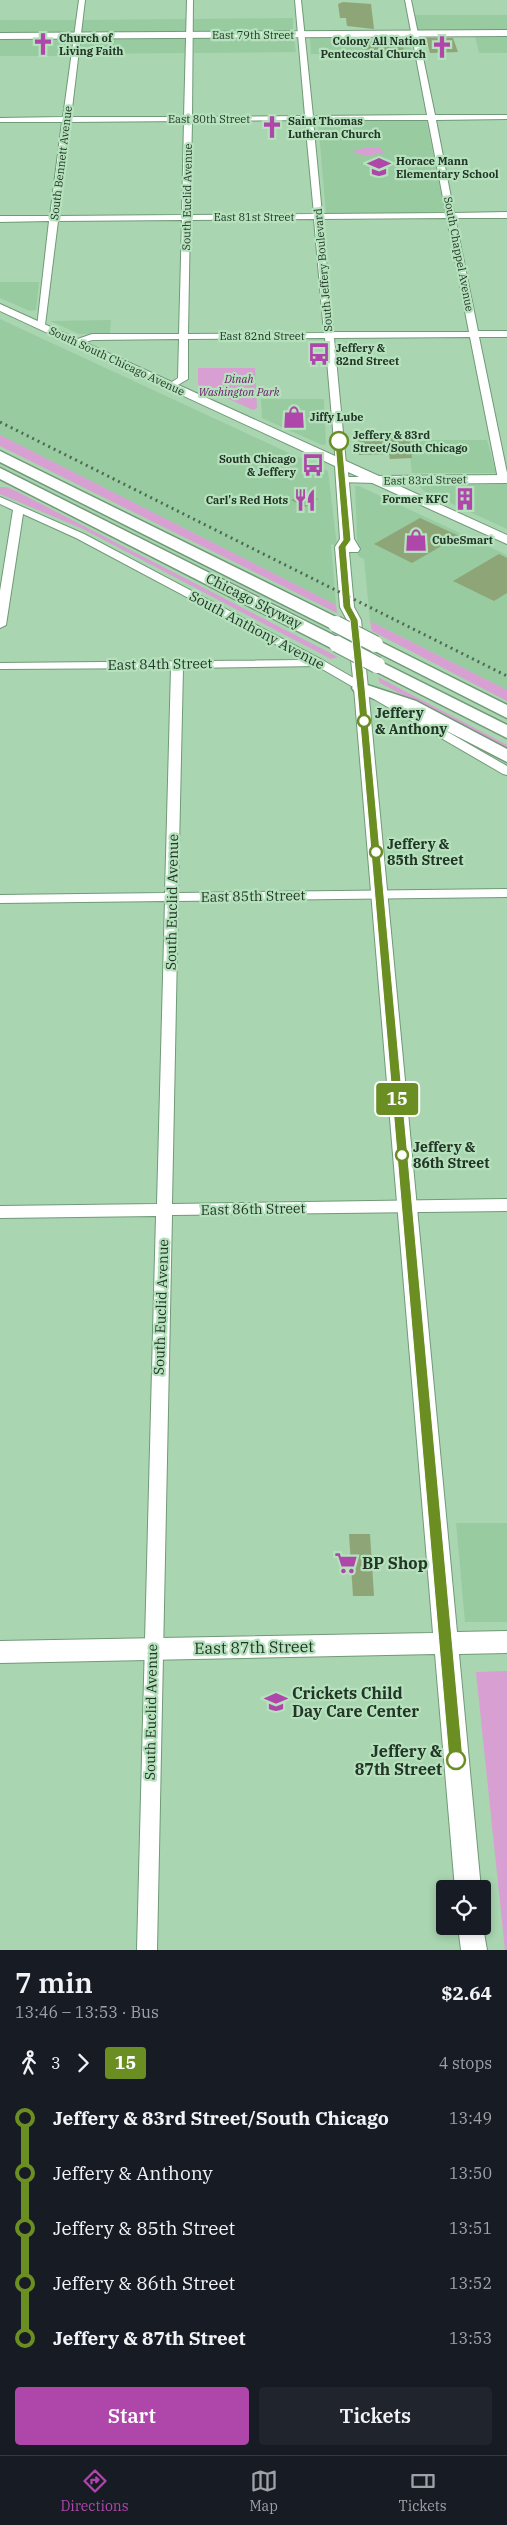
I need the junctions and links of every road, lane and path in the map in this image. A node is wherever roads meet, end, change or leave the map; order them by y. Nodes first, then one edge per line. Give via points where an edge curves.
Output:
1 (82, 0) edge
2 (190, 0) edge
3 (298, 0) edge
4 (408, 0) edge
5 (415, 34) junction
6 (507, 34) edge
7 (190, 35) junction
8 (302, 35) junction
9 (0, 36) edge
10 (77, 36) junction
11 (431, 117) junction
12 (507, 117) edge
13 (309, 118) junction
14 (66, 119) junction
15 (188, 119) junction
16 (0, 120) edge
17 (507, 215) edge
18 (451, 216) junction
19 (318, 217) junction
20 (54, 218) junction
21 (186, 218) junction
22 (0, 219) edge
23 (0, 307) edge
24 (40, 325) junction
25 (474, 334) junction
26 (507, 334) edge
27 (329, 335) junction
28 (184, 336) junction
29 (78, 342) junction
30 (171, 386) junction
31 (0, 456) edge
32 (341, 464) junction
33 (1, 473) edge
34 (505, 479) edge
35 (342, 480) junction
36 (376, 480) junction
37 (0, 500) edge
38 (19, 508) junction
39 (507, 540) edge
40 (0, 625) edge
41 (320, 663) junction
42 (177, 664) junction
43 (0, 666) edge
44 (361, 688) junction
45 (507, 712) edge
46 (507, 732) edge
47 (507, 756) edge
48 (507, 771) edge
49 (379, 894) junction
50 (507, 894) edge
51 (173, 897) junction
52 (0, 899) edge
53 (507, 1205) edge
54 (406, 1206) junction
55 (164, 1210) junction
56 (0, 1212) edge
57 (507, 1642) edge
58 (445, 1643) junction
59 (152, 1649) junction
60 (0, 1652) edge
61 (467, 1880) edge
62 (472, 1935) edge
63 (147, 1950) edge
64 (474, 1950) edge

1 - 10 street, South Bennett Avenue
2 - 7 street, South Euclid Avenue
3 - 8 street, South Jeffery Boulevard
4 - 5 street, South Chappel Avenue
5 - 6 main road, East 79th Street
5 - 8 main road, East 79th Street
5 - 11 street, South Chappel Avenue
7 - 8 main road, East 79th Street
7 - 10 main road, East 79th Street
7 - 15 street, South Euclid Avenue
8 - 13 street, South Jeffery Boulevard
9 - 10 main road, East 79th Street
10 - 14 street, South Bennett Avenue
11 - 12 street, East 80th Street
11 - 13 street, East 80th Street
11 - 18 street, South Chappel Avenue
13 - 15 street, East 80th Street
13 - 19 street, South Jeffery Boulevard
14 - 15 street, East 80th Street
14 - 16 street, East 80th Street
14 - 20 street, South Bennett Avenue
15 - 21 street, South Euclid Avenue
17 - 18 street, East 81st Street
18 - 19 street, East 81st Street
18 - 25 street, South Chappel Avenue
19 - 21 street, East 81st Street
19 - 27 street, South Jeffery Boulevard
20 - 21 street, East 81st Street
20 - 22 street, East 81st Street
20 - 24 street, South Bennett Avenue
21 - 28 street, South Euclid Avenue
23 - 24 main road, South South Chicago Avenue
24 - 29 main road, South South Chicago Avenue
25 - 26 street, East 82nd Street
25 - 27 street, East 82nd Street
25 - 34 street, South Chappel Avenue
27 - 28 street, East 82nd Street
27 - 32 street, South Jeffery Boulevard
28 - 29 street, East 82nd Street via 92,337
28 - 30 street, South Euclid Avenue via 184,379
29 - 30 main road, South South Chicago Avenue
30 - 32 main road, South South Chicago Avenue
31 - 45 highway, Chicago Skyway, bridge
32 - 35 main road, South Jeffery Boulevard
32 - 36 main road, South South Chicago Avenue
33 - 46 highway, Chicago Skyway, bridge
34 - 36 main road, East 83rd Street
35 - 36 street, East 83rd Street
35 - 44 main road, South Jeffery Boulevard via 347,540 342,547 347,607 354,620
36 - 39 main road, South South Chicago Avenue
37 - 38 street, South Anthony Avenue
38 - 40 street
38 - 41 street, South Anthony Avenue via 80,536
41 - 42 street, East 84th Street
41 - 44 street, South Anthony Avenue
42 - 43 street, East 84th Street
42 - 51 street, South Euclid Avenue
44 - 47 highway via 410,705
44 - 48 street, South Anthony Avenue
44 - 49 main road, South Jeffery Boulevard
49 - 50 street, East 85th Street
49 - 51 street, East 85th Street
49 - 54 main road, South Jeffery Boulevard
51 - 52 street, East 85th Street
51 - 55 street, South Euclid Avenue
53 - 54 street, East 86th Street
54 - 55 street, East 86th Street
54 - 58 main road, South Jeffery Boulevard
55 - 56 street, East 86th Street
55 - 59 street, South Euclid Avenue
57 - 58 main road, East 87th Street
58 - 59 main road, East 87th Street
58 - 61 main road, South Jeffery Boulevard
59 - 60 main road, East 87th Street
59 - 63 street, South Euclid Avenue
62 - 64 main road

